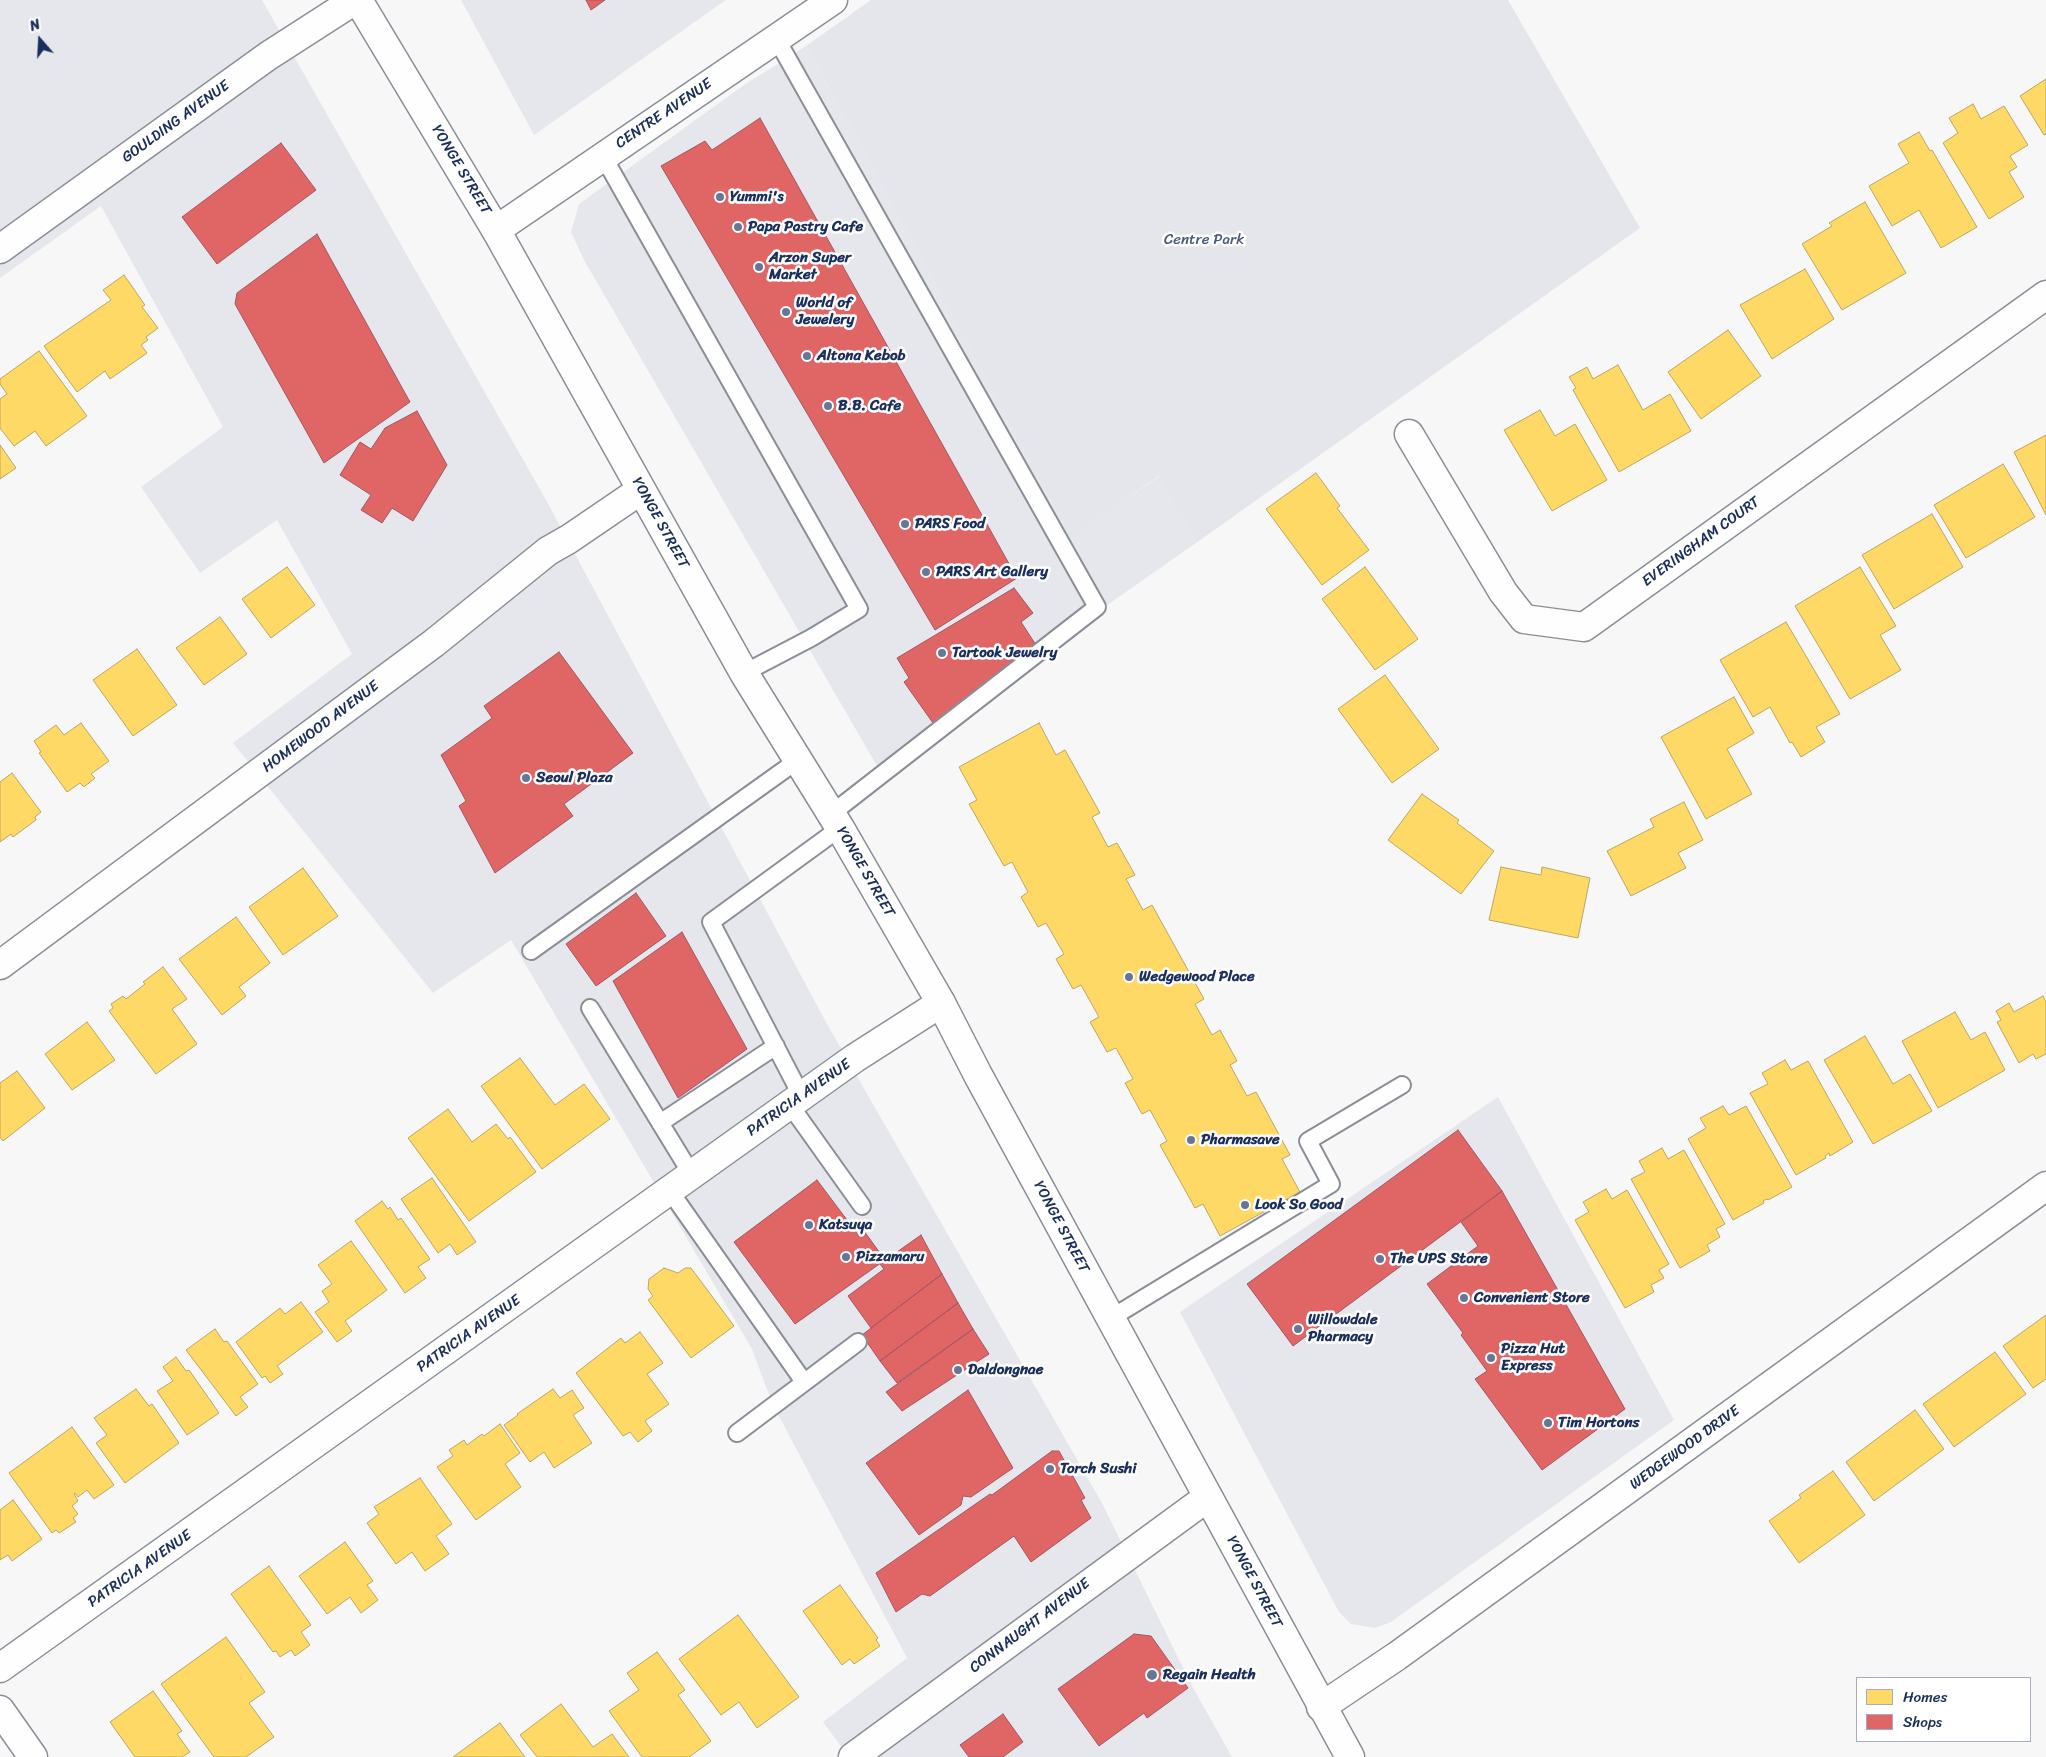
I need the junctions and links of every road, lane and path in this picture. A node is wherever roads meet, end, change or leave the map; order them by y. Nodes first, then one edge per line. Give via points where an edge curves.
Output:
1 (356, 0) edge
2 (818, 4) edge
3 (776, 38) junction
4 (603, 156) junction
5 (496, 230) junction
6 (0, 249) edge
7 (2046, 294) edge
8 (1410, 434) dead end
9 (641, 490) junction
10 (744, 673) junction
11 (798, 760) junction
12 (835, 821) junction
13 (531, 951) dead end
14 (0, 965) edge
15 (942, 1003) junction
16 (590, 1008) dead end
17 (776, 1046) junction
18 (1402, 1085) dead end
19 (796, 1101) junction
20 (660, 1123) junction
21 (692, 1175) junction
22 (2046, 1186) edge
23 (670, 1191) junction
24 (862, 1206) dead end
25 (1111, 1318) junction
26 (858, 1342) dead end
27 (804, 1382) junction
28 (737, 1433) dead end
29 (1208, 1496) junction
30 (0, 1668) edge
31 (1321, 1706) junction
32 (0, 1710) edge
33 (33, 1757) edge
34 (854, 1757) edge
35 (1350, 1757) edge

1 - 5 street, YONGE STREET
1 - 6 street, GOULDING AVENUE via 268,56
2 - 3 street, CENTRE AVENUE
3 - 4 street, CENTRE AVENUE
3 - 12 lane via 1097,607
4 - 5 street, CENTRE AVENUE
4 - 10 lane via 860,609
5 - 9 street, YONGE STREET
7 - 8 street, EVERINGHAM COURT via 1584,627 1524,619 1503,592
9 - 10 street, YONGE STREET
9 - 14 street, HOMEWOOD AVENUE via 548,551 434,643
10 - 11 street, YONGE STREET
11 - 12 street, YONGE STREET
11 - 13 lane
12 - 15 street, YONGE STREET
12 - 17 lane via 711,922
15 - 19 street, PATRICIA AVENUE via 855,1058
15 - 25 street, YONGE STREET
16 - 20 lane
17 - 19 lane
17 - 20 lane
18 - 25 lane via 1308,1141 1331,1184
19 - 21 street, PATRICIA AVENUE
19 - 24 lane
20 - 21 lane
21 - 23 street, PATRICIA AVENUE
22 - 31 street, WEDGEWOOD DRIVE via 1397,1656
23 - 27 lane
23 - 30 street, PATRICIA AVENUE
25 - 29 street, YONGE STREET
26 - 27 lane
27 - 28 lane
29 - 31 street, YONGE STREET
29 - 34 street, CONNAUGHT AVENUE
31 - 35 street, YONGE STREET
32 - 33 street

